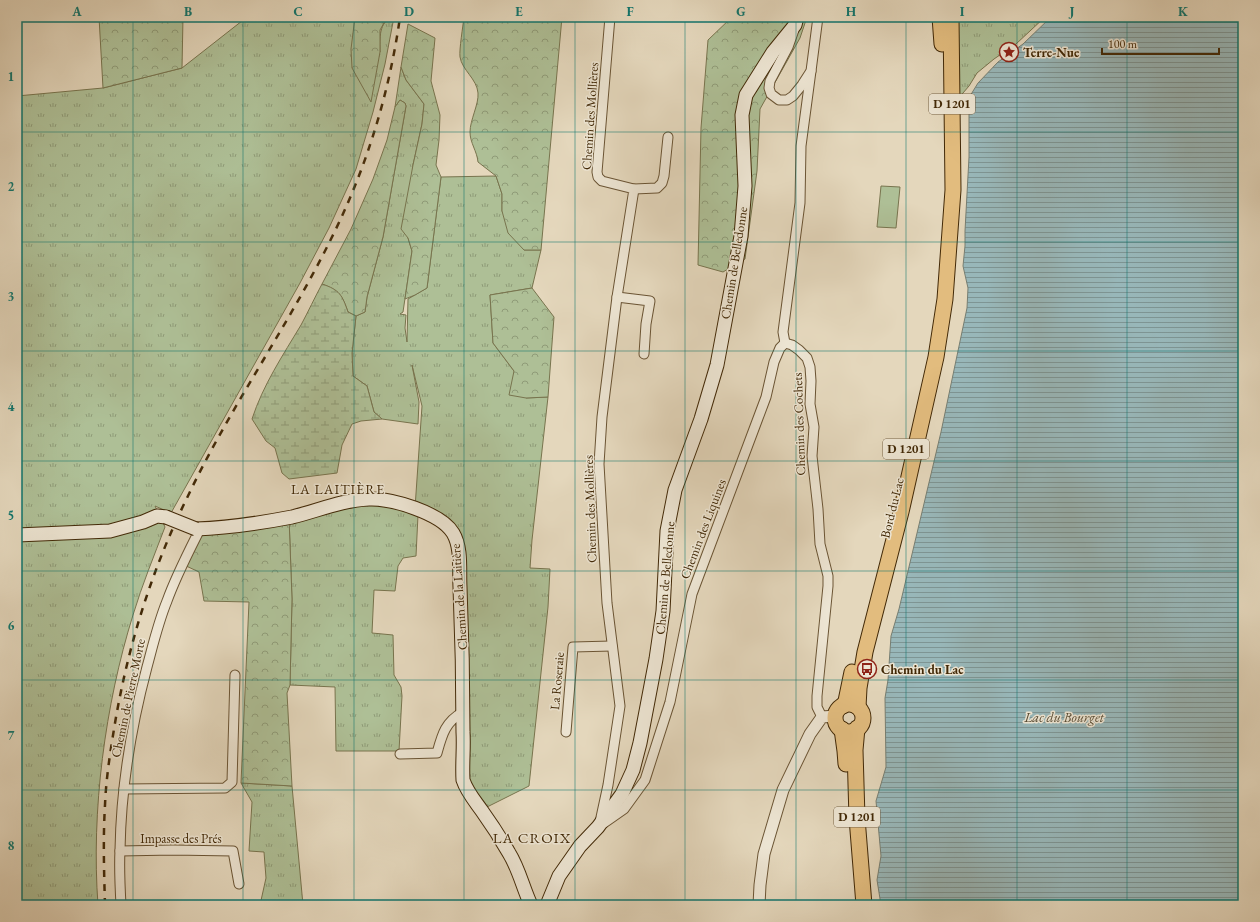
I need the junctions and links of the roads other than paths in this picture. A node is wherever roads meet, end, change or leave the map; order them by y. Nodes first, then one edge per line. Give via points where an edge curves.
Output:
1 (610, 17) edge
2 (818, 17) edge
3 (940, 17) edge
4 (951, 17) edge
5 (796, 21) edge
6 (811, 70) junction
7 (668, 137) dead end
8 (634, 189) junction
9 (948, 190) junction
10 (617, 297) junction
11 (785, 343) junction
12 (644, 354) dead end
13 (198, 529) junction
14 (17, 535) edge
15 (612, 646) junction
16 (235, 675) dead end
17 (858, 708) junction
18 (463, 712) junction
19 (833, 713) junction
20 (858, 728) junction
21 (842, 729) junction
22 (566, 732) dead end
23 (400, 754) dead end
24 (124, 789) junction
25 (598, 827) junction
26 (120, 851) junction
27 (556, 883) junction
28 (240, 884) dead end
29 (121, 905) edge
30 (531, 905) edge
31 (547, 905) edge
32 (554, 905) edge
33 (760, 905) edge
34 (855, 905) edge
35 (864, 905) edge

1 - 8 street, Chemin des Mollières via 597,174 602,181
2 - 6 street
3 - 9 main road, D 1201
4 - 9 main road, D 1201
5 - 6 street via 788,47 770,81 771,94 779,100 787,100 802,85
5 - 25 main road, Chemin de Belledonne via 746,95 742,115 745,186 741,236 717,365 701,419 675,490 667,531 663,611 640,743 633,770 622,794
6 - 11 street via 801,146 800,203 783,332
7 - 8 street, Chemin des Mollières via 662,183 657,188
8 - 10 street, Chemin des Mollières
9 - 17 main road, Bord du Lac / D 1201 via 945,299 936,357 901,512 865,652
9 - 19 main road, Bord du Lac / D 1201 via 925,369 856,649 848,694 846,701
10 - 12 street via 650,301
10 - 15 street, Chemin des Mollières via 602,417 599,464
11 - 19 street, Chemin des Cochets via 803,354 809,363 811,373 810,404 814,427 812,456 819,538 828,581 817,707
11 - 25 street, Chemin des Liquines via 774,362 766,397 692,594 670,702 645,780 624,809
13 - 14 main road, Chemin de la Laitière, bridge via 157,516 110,531
13 - 18 main road, Chemin de la Laitière via 292,517 345,502 368,499 405,505 443,523 453,533 458,550 463,638
13 - 24 street, Chemin de Pierre Morte via 156,633 132,728
15 - 22 street, La Roseraie via 573,647
15 - 25 street, Chemin des Mollières via 620,706 608,785
16 - 24 street via 232,782 225,788
17 - 19 main road via 847,704
17 - 20 main road via 863,719
18 - 23 street via 448,723 437,753
18 - 30 main road, Chemin de la Laitière via 462,770 465,787 511,855
19 - 21 main road via 838,726
19 - 33 street via 810,734 783,790 764,854
20 - 21 main road via 850,731
20 - 35 main road, D 1201 via 855,750 857,818
21 - 34 main road, D 1201 via 846,751 850,858
24 - 26 street, Chemin de Pierre Morte
25 - 27 main road, Chemin de Belledonne via 576,852
26 - 28 street, Impasse des Prés via 233,851
26 - 29 street, Chemin de Pierre Morte
27 - 31 main road, Chemin de Belledonne
27 - 32 main road

